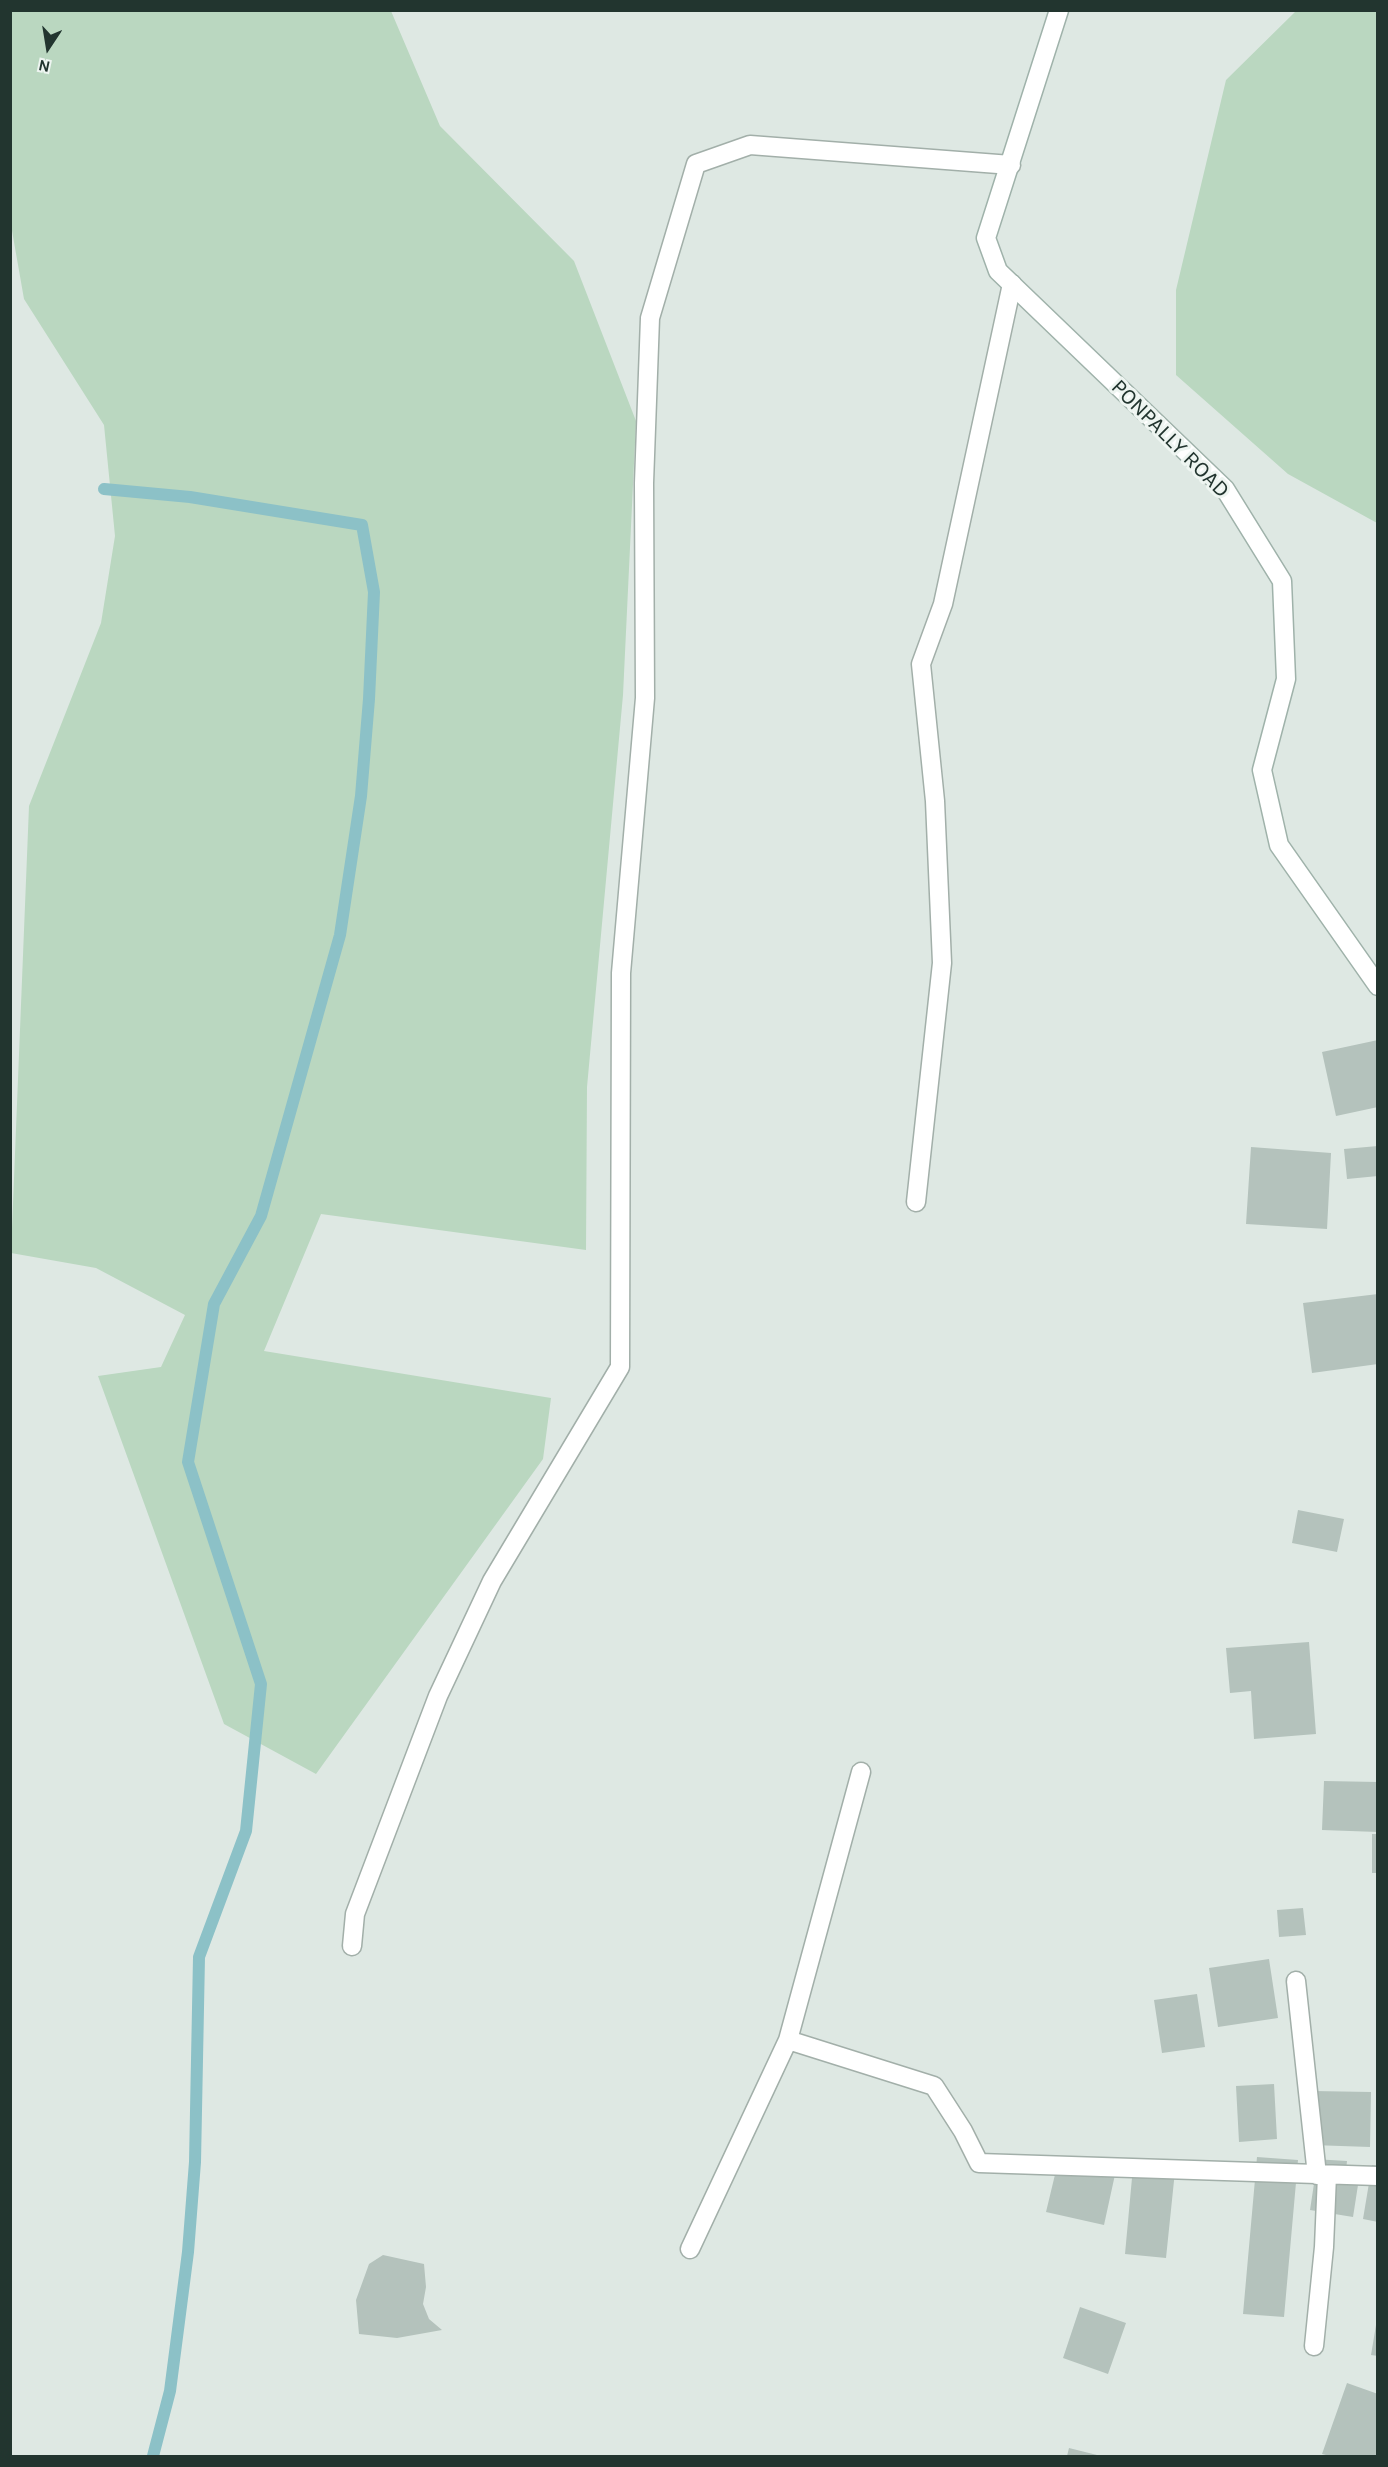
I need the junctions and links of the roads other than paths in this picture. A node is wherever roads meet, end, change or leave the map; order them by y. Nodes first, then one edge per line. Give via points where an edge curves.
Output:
1 (1059, 10) edge
2 (1011, 165) junction
3 (1012, 284) junction
4 (1377, 986) edge
5 (916, 1202) dead end
6 (861, 1772) dead end
7 (352, 1946) dead end
8 (1296, 1981) dead end
9 (788, 2040) junction
10 (1322, 2175) junction
11 (1377, 2176) edge
12 (690, 2249) dead end
13 (1314, 2346) dead end

1 - 2 street, PONPALLY ROAD
2 - 3 street, PONPALLY ROAD via 986,238 998,271
2 - 7 street via 750,145 696,164 650,318 644,483 645,698 621,973 620,1367 492,1581 438,1696 355,1914
3 - 4 street, PONPALLY ROAD via 1225,489 1282,581 1286,678 1262,770 1277,834 1280,845
3 - 5 street via 943,604 921,664 935,801 942,963
6 - 9 street
8 - 10 street
9 - 10 street via 934,2086 979,2163
9 - 12 street
10 - 11 street
10 - 13 street via 1324,2247

